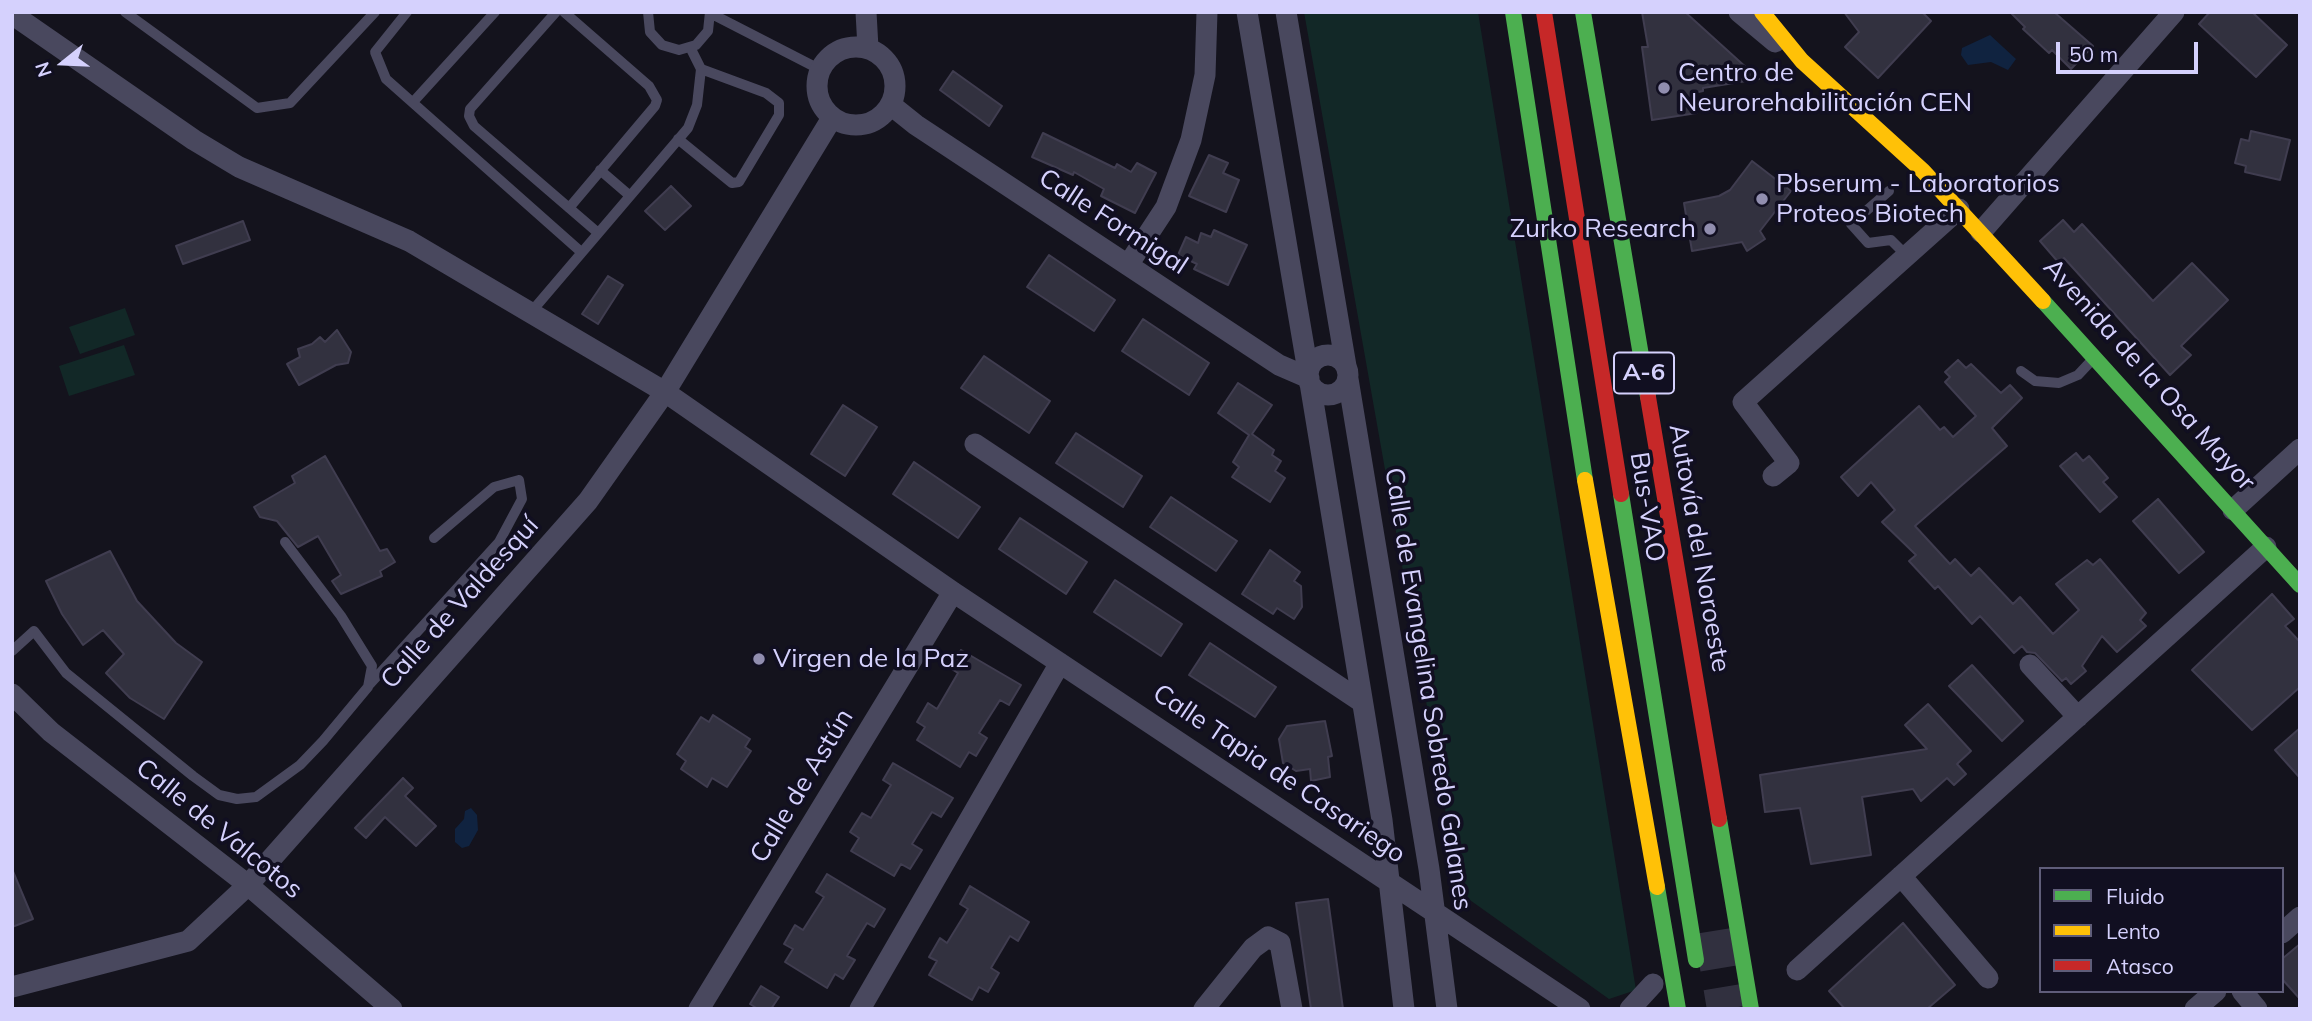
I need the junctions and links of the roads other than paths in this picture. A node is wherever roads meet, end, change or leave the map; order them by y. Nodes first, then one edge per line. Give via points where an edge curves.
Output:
1 (125, 12) edge
2 (375, 12) edge
3 (407, 12) edge
4 (495, 12) edge
5 (556, 12) edge
6 (564, 12) edge
7 (866, 12) edge
8 (1207, 12) edge
9 (1247, 12) edge
10 (1286, 12) edge
11 (1513, 12) edge
12 (1544, 12) edge
13 (1558, 12) edge
14 (1583, 12) edge
15 (1739, 12) edge
16 (1762, 12) edge
17 (2174, 12) edge
18 (647, 13) edge
19 (710, 13) edge
20 (12, 14) edge
21 (690, 47) junction
22 (868, 48) junction
23 (1802, 61) junction
24 (701, 69) junction
25 (819, 69) junction
26 (414, 101) junction
27 (891, 105) junction
28 (832, 118) junction
29 (678, 139) junction
30 (600, 170) junction
31 (1889, 191) dead end
32 (629, 195) junction
33 (569, 208) junction
34 (1959, 209) junction
35 (597, 232) junction
36 (1981, 232) junction
37 (580, 251) junction
38 (1908, 257) junction
39 (1128, 265) junction
40 (532, 311) junction
41 (2095, 357) junction
42 (1616, 359) dead end
43 (2021, 371) dead end
44 (1347, 372) junction
45 (1309, 378) junction
46 (665, 393) junction
47 (975, 444) dead end
48 (2300, 449) edge
49 (1583, 470) junction
50 (1773, 476) dead end
51 (1684, 504) dead end
52 (2232, 510) junction
53 (434, 538) dead end
54 (285, 542) dead end
55 (2266, 547) junction
56 (2300, 585) edge
57 (953, 592) junction
58 (1597, 647) dead end
59 (12, 651) edge
60 (1060, 663) junction
61 (2030, 665) dead end
62 (368, 687) junction
63 (12, 694) edge
64 (1362, 702) junction
65 (2078, 717) junction
66 (1706, 734) junction
67 (1901, 876) junction
68 (1390, 881) junction
69 (248, 885) junction
70 (1435, 911) junction
71 (2300, 917) edge
72 (2284, 931) edge
73 (1797, 970) dead end
74 (1698, 972) dead end
75 (1652, 977) joint
76 (1989, 978) dead end
77 (12, 987) edge
78 (2214, 993) edge
79 (2244, 993) edge
80 (1581, 1007) edge
81 (392, 1009) edge
82 (699, 1009) edge
83 (860, 1009) edge
84 (1204, 1009) edge
85 (1292, 1009) edge
86 (1404, 1009) edge
87 (1447, 1009) edge
88 (1630, 1009) edge
89 (1657, 1009) edge
90 (1678, 1009) edge
91 (1751, 1009) edge
92 (2195, 1009) edge
93 (2257, 1009) edge

1 - 2 lane via 257,108 290,103
3 - 26 lane via 375,52 386,79
4 - 26 lane
5 - 33 lane via 470,109 469,116 474,126
6 - 30 lane via 649,86 657,100
7 - 22 street
8 - 39 street via 1205,75 1191,140 1166,207
9 - 45 street
10 - 44 street, Calle de Evangelina Sobredo Galanes
11 - 49 main road
12 - 74 main road, Bus-VAO
13 - 42 main road
14 - 66 main road, Autovía del Noroeste / A-6
15 - 23 street, Avenida de la Osa Mayor
16 - 23 main road, Avenida de la Osa Mayor
17 - 36 street
18 - 21 lane via 650,32 662,45 679,50
19 - 21 lane via 708,31
19 - 25 lane
20 - 40 street, Calle Tapia de Casariego via 240,167 409,241
21 - 24 lane
22 - 25 street via 846,47
22 - 27 street via 880,54 896,81
23 - 34 main road, Avenida de la Osa Mayor
24 - 29 lane via 697,105
24 - 29 lane via 766,93 779,103 779,115 739,182 732,183
25 - 28 street via 818,99
26 - 37 lane
27 - 28 street via 873,123 852,126
27 - 39 street, Calle Formigal
28 - 46 street, Calle de Valdesquí
29 - 32 lane
30 - 32 lane
30 - 33 lane
31 - 38 lane via 1851,224 1868,243 1891,240
32 - 35 lane
33 - 35 lane
34 - 36 main road, Avenida de la Osa Mayor
34 - 38 street
35 - 37 lane
36 - 41 main road, Avenida de la Osa Mayor
37 - 40 lane
38 - 50 street via 1742,402 1790,463
39 - 45 street, Calle Formigal via 1279,365
40 - 46 street, Calle Tapia de Casariego
41 - 43 lane via 2078,375 2059,383 2035,380
41 - 52 main road, Avenida de la Osa Mayor
44 - 45 street via 1341,390 1330,395 1318,392
44 - 45 street via 1337,357 1325,355 1314,360
44 - 70 street, Calle de Evangelina Sobredo Galanes
45 - 64 street
46 - 57 street, Calle Tapia de Casariego
46 - 69 street, Calle de Valdesquí via 588,501
47 - 64 street
48 - 52 street
49 - 58 main road via 1582,551
49 - 90 main road
51 - 66 main road
52 - 55 main road, Avenida de la Osa Mayor
53 - 62 lane via 494,487 519,480 522,499 499,542
54 - 62 lane via 372,666
55 - 56 main road, Avenida de la Osa Mayor
55 - 65 street
57 - 60 street, Calle Tapia de Casariego
57 - 82 street, Calle de Astún
59 - 62 lane via 34,631 66,673 97,699 219,795 237,799 256,797 300,765
60 - 68 street, Calle Tapia de Casariego
60 - 83 street
61 - 65 street
63 - 69 street, Calle de Valcotos via 51,733
64 - 68 street
65 - 67 street
66 - 91 main road, Autovía del Noroeste / A-6
67 - 73 street
67 - 76 street
68 - 70 street, Calle Tapia de Casariego
68 - 86 street
69 - 77 street, Calle de Valdesquí via 188,941
69 - 81 street, Calle de Valcotos
70 - 80 street, Calle Tapia de Casariego
70 - 87 street, Calle de Evangelina Sobredo Galanes
71 - 72 street
75 - 88 street
75 - 89 main road
78 - 92 street
79 - 93 street
84 - 85 street via 1253,948 1268,937 1280,943

